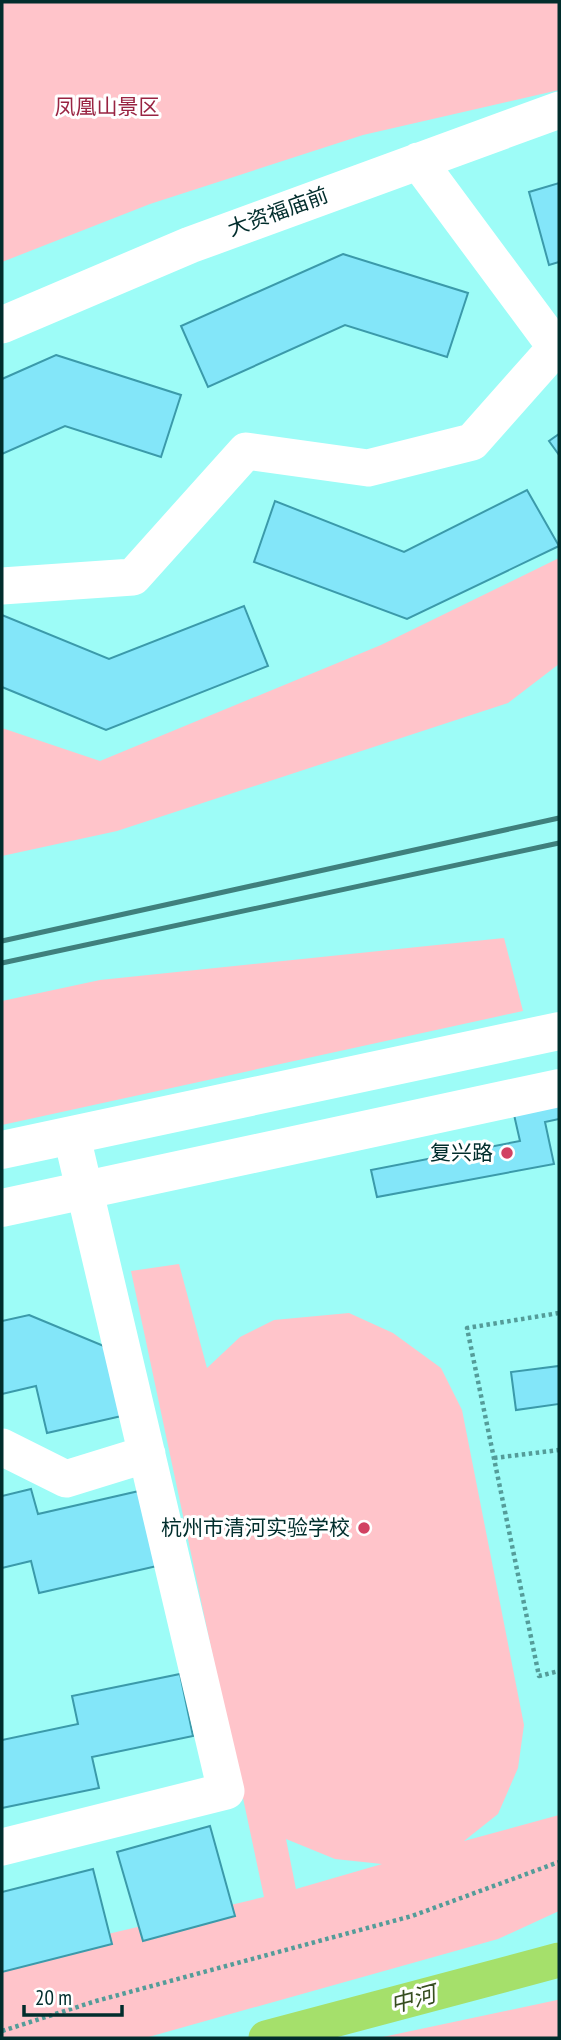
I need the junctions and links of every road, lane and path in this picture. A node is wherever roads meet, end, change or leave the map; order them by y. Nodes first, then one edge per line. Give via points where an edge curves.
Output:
1 (559, 110) edge
2 (418, 161) junction
3 (2, 325) edge
4 (557, 345) edge
5 (2, 586) edge
6 (559, 1031) edge
7 (559, 1088) edge
8 (72, 1137) junction
9 (2, 1150) edge
10 (84, 1191) junction
11 (2, 1208) edge
12 (559, 1313) edge
13 (2, 1447) edge
14 (559, 1450) edge
15 (147, 1454) junction
16 (494, 1458) junction
17 (559, 1671) edge
18 (2, 1847) edge
19 (559, 1862) edge
20 (2, 2031) edge

1 - 2 street, 大资福庙前
2 - 3 street, 大资福庙前 via 190,245
2 - 4 street
4 - 5 street via 472,442 368,468 246,450 133,577
6 - 8 main road
7 - 10 main road
8 - 9 main road
8 - 10 street
10 - 11 main road
10 - 15 street
12 - 16 path via 467,1328
13 - 15 street via 66,1479
14 - 16 path
15 - 18 street via 226,1791
16 - 17 path via 539,1676
19 - 20 path via 412,1916

